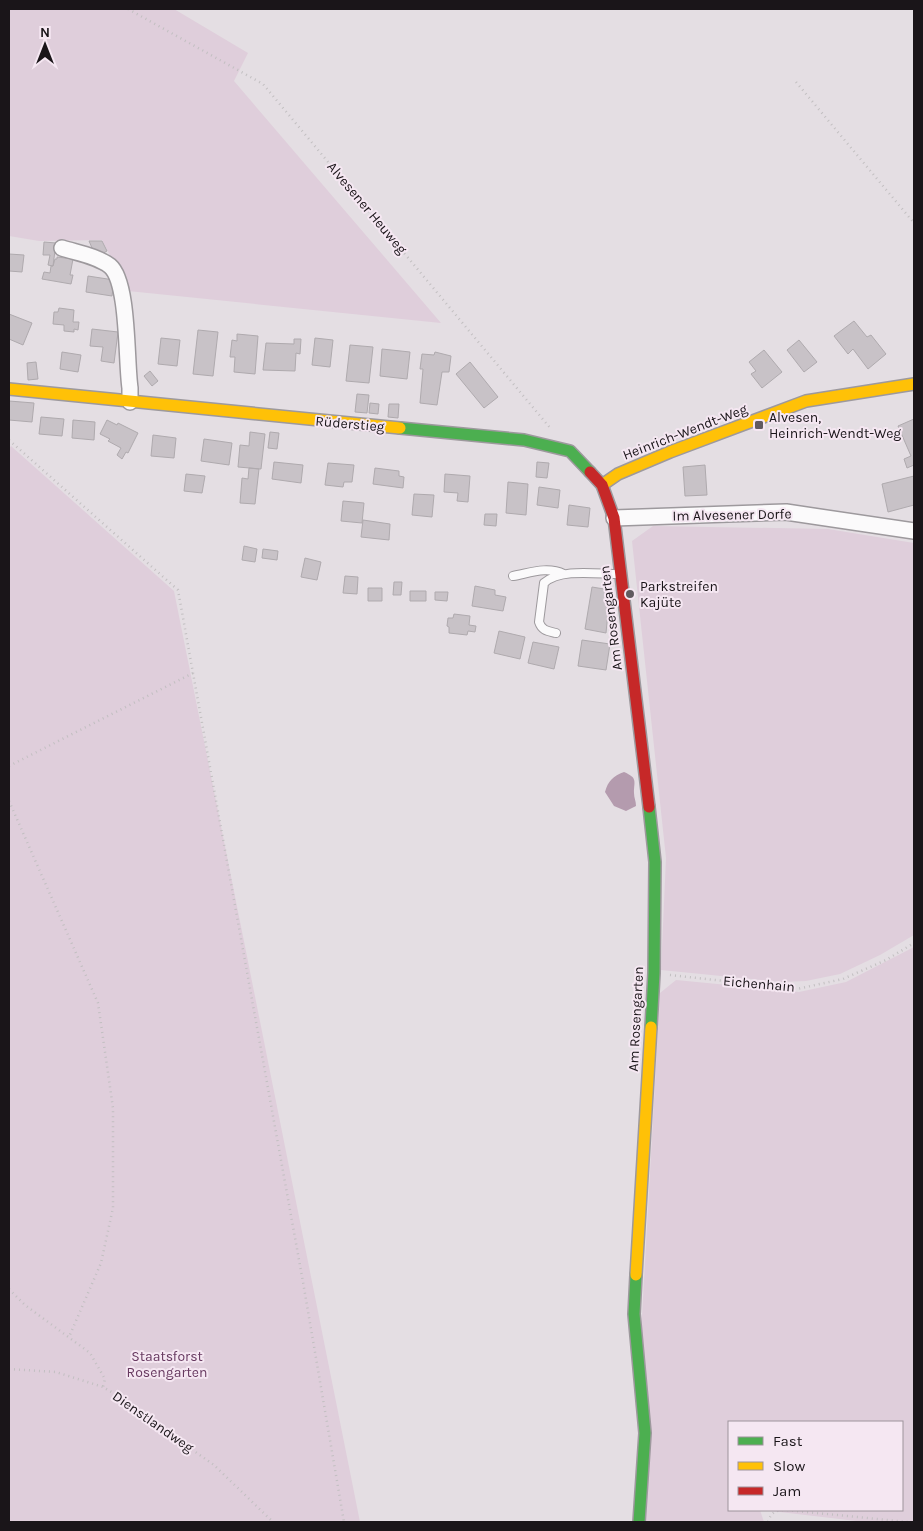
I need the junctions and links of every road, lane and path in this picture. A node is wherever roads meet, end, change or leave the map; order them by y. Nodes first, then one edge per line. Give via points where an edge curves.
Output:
1 (128, 9) edge
2 (796, 82) dead end
3 (914, 223) edge
4 (62, 248) dead end
5 (914, 384) edge
6 (9, 389) edge
7 (130, 402) junction
8 (9, 440) edge
9 (570, 451) junction
10 (602, 485) junction
11 (614, 518) junction
12 (914, 531) edge
13 (564, 574) junction
14 (620, 574) junction
15 (513, 576) dead end
16 (556, 633) dead end
17 (193, 673) junction
18 (9, 766) edge
19 (9, 801) edge
20 (914, 943) edge
21 (654, 973) junction
22 (9, 1290) edge
23 (69, 1337) junction
24 (9, 1368) edge
25 (103, 1388) junction
26 (776, 1511) edge
27 (796, 1511) edge
28 (273, 1522) edge
29 (344, 1522) edge
30 (639, 1522) edge
31 (768, 1522) edge
32 (908, 1522) edge

1 - 9 path, Alvesener Heuweg via 263,84
2 - 3 path
4 - 7 street via 108,265 117,278 122,295
5 - 10 street, Heinrich-Wendt-Weg via 806,402 670,452 618,474
6 - 7 street, Rüderstieg
7 - 9 street, Rüderstieg via 524,440
8 - 17 path via 178,590
9 - 10 street
10 - 11 street
11 - 12 street, Im Alvesener Dorfe via 786,512
11 - 14 street, Am Rosengarten
13 - 14 lane
13 - 15 lane via 543,570
13 - 16 lane via 544,583 538,618 540,628
14 - 21 street, Am Rosengarten via 655,862
17 - 18 path
17 - 29 path
19 - 23 path via 98,1003 113,1108 113,1208 101,1263
20 - 21 path, Eichenhain via 844,979 797,989
21 - 30 street, Am Rosengarten via 634,1314 645,1433
22 - 23 path
23 - 25 path via 90,1353 105,1379
24 - 25 path, Dienstlandweg via 56,1372
25 - 28 path, Dienstlandweg via 128,1402 214,1465
26 - 31 path
27 - 32 path

